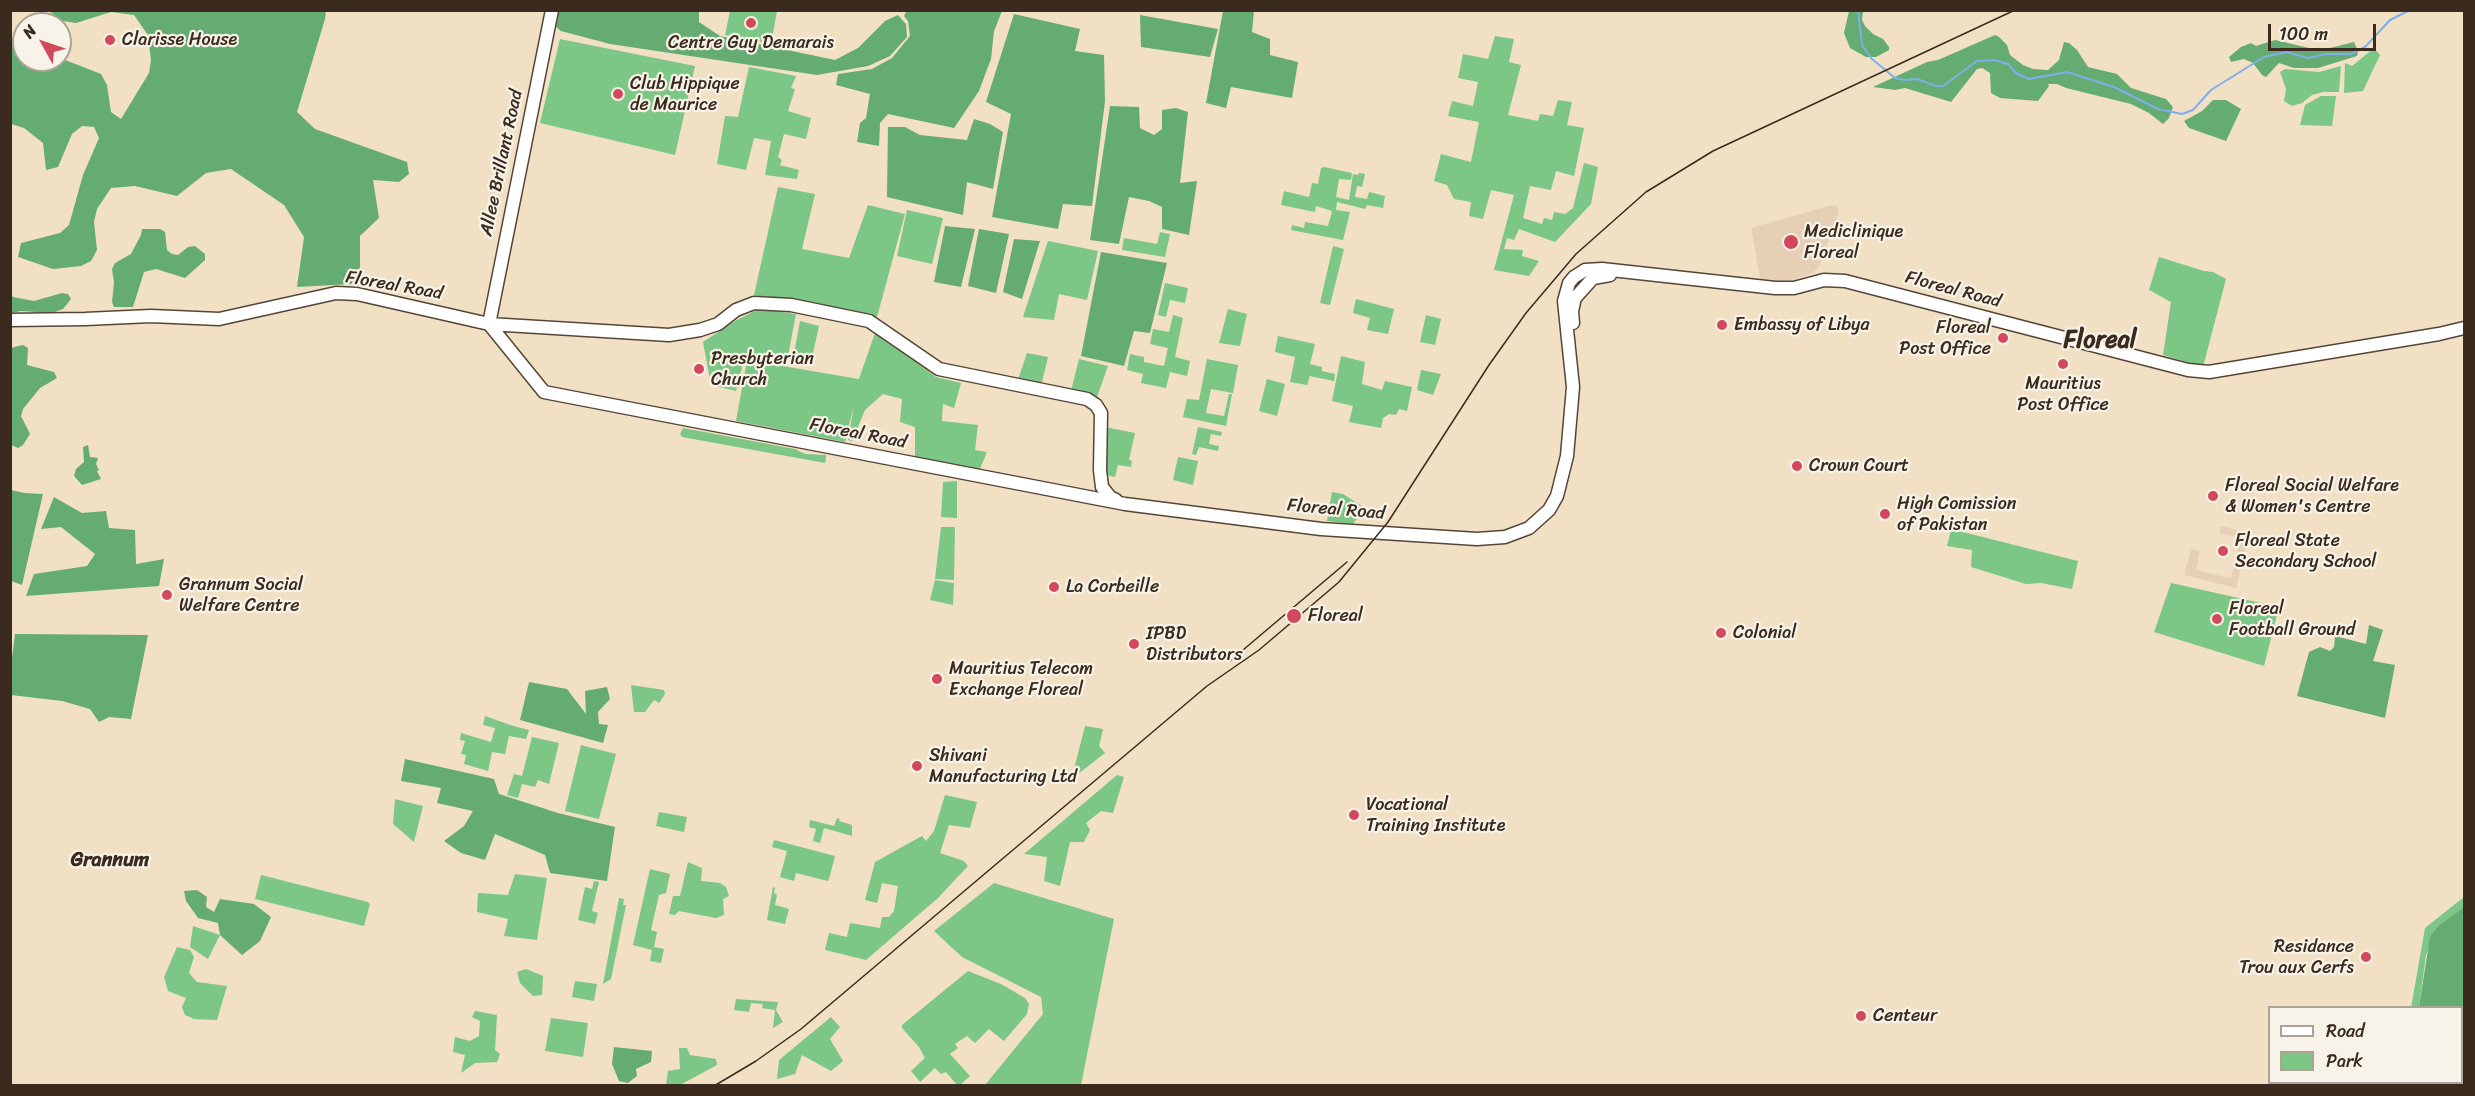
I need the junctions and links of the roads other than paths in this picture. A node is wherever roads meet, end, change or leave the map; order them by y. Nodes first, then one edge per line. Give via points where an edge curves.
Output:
1 (552, 10) edge
2 (10, 320) edge
3 (489, 324) junction
4 (2464, 328) edge
5 (1101, 437) junction
6 (1071, 492) junction
7 (1125, 504) junction

1 - 3 main road, Allee Brillant Road
2 - 3 main road, Floreal Road via 152,316 219,319 336,293 357,294
3 - 5 main road via 669,335 718,324 736,310 754,303 791,305 868,321 939,369 1087,399 1101,413
3 - 6 main road, Floreal Road via 544,392
4 - 7 main road, Floreal Road via 2209,372 2188,370 1845,281 1824,280 1775,288 1641,274 1593,278 1575,298 1572,311 1569,446 1557,496 1542,518 1517,533 1477,540 1356,532
5 - 6 main road via 1096,488 1090,492
5 - 7 main road via 1102,488
6 - 7 main road, Floreal Road

